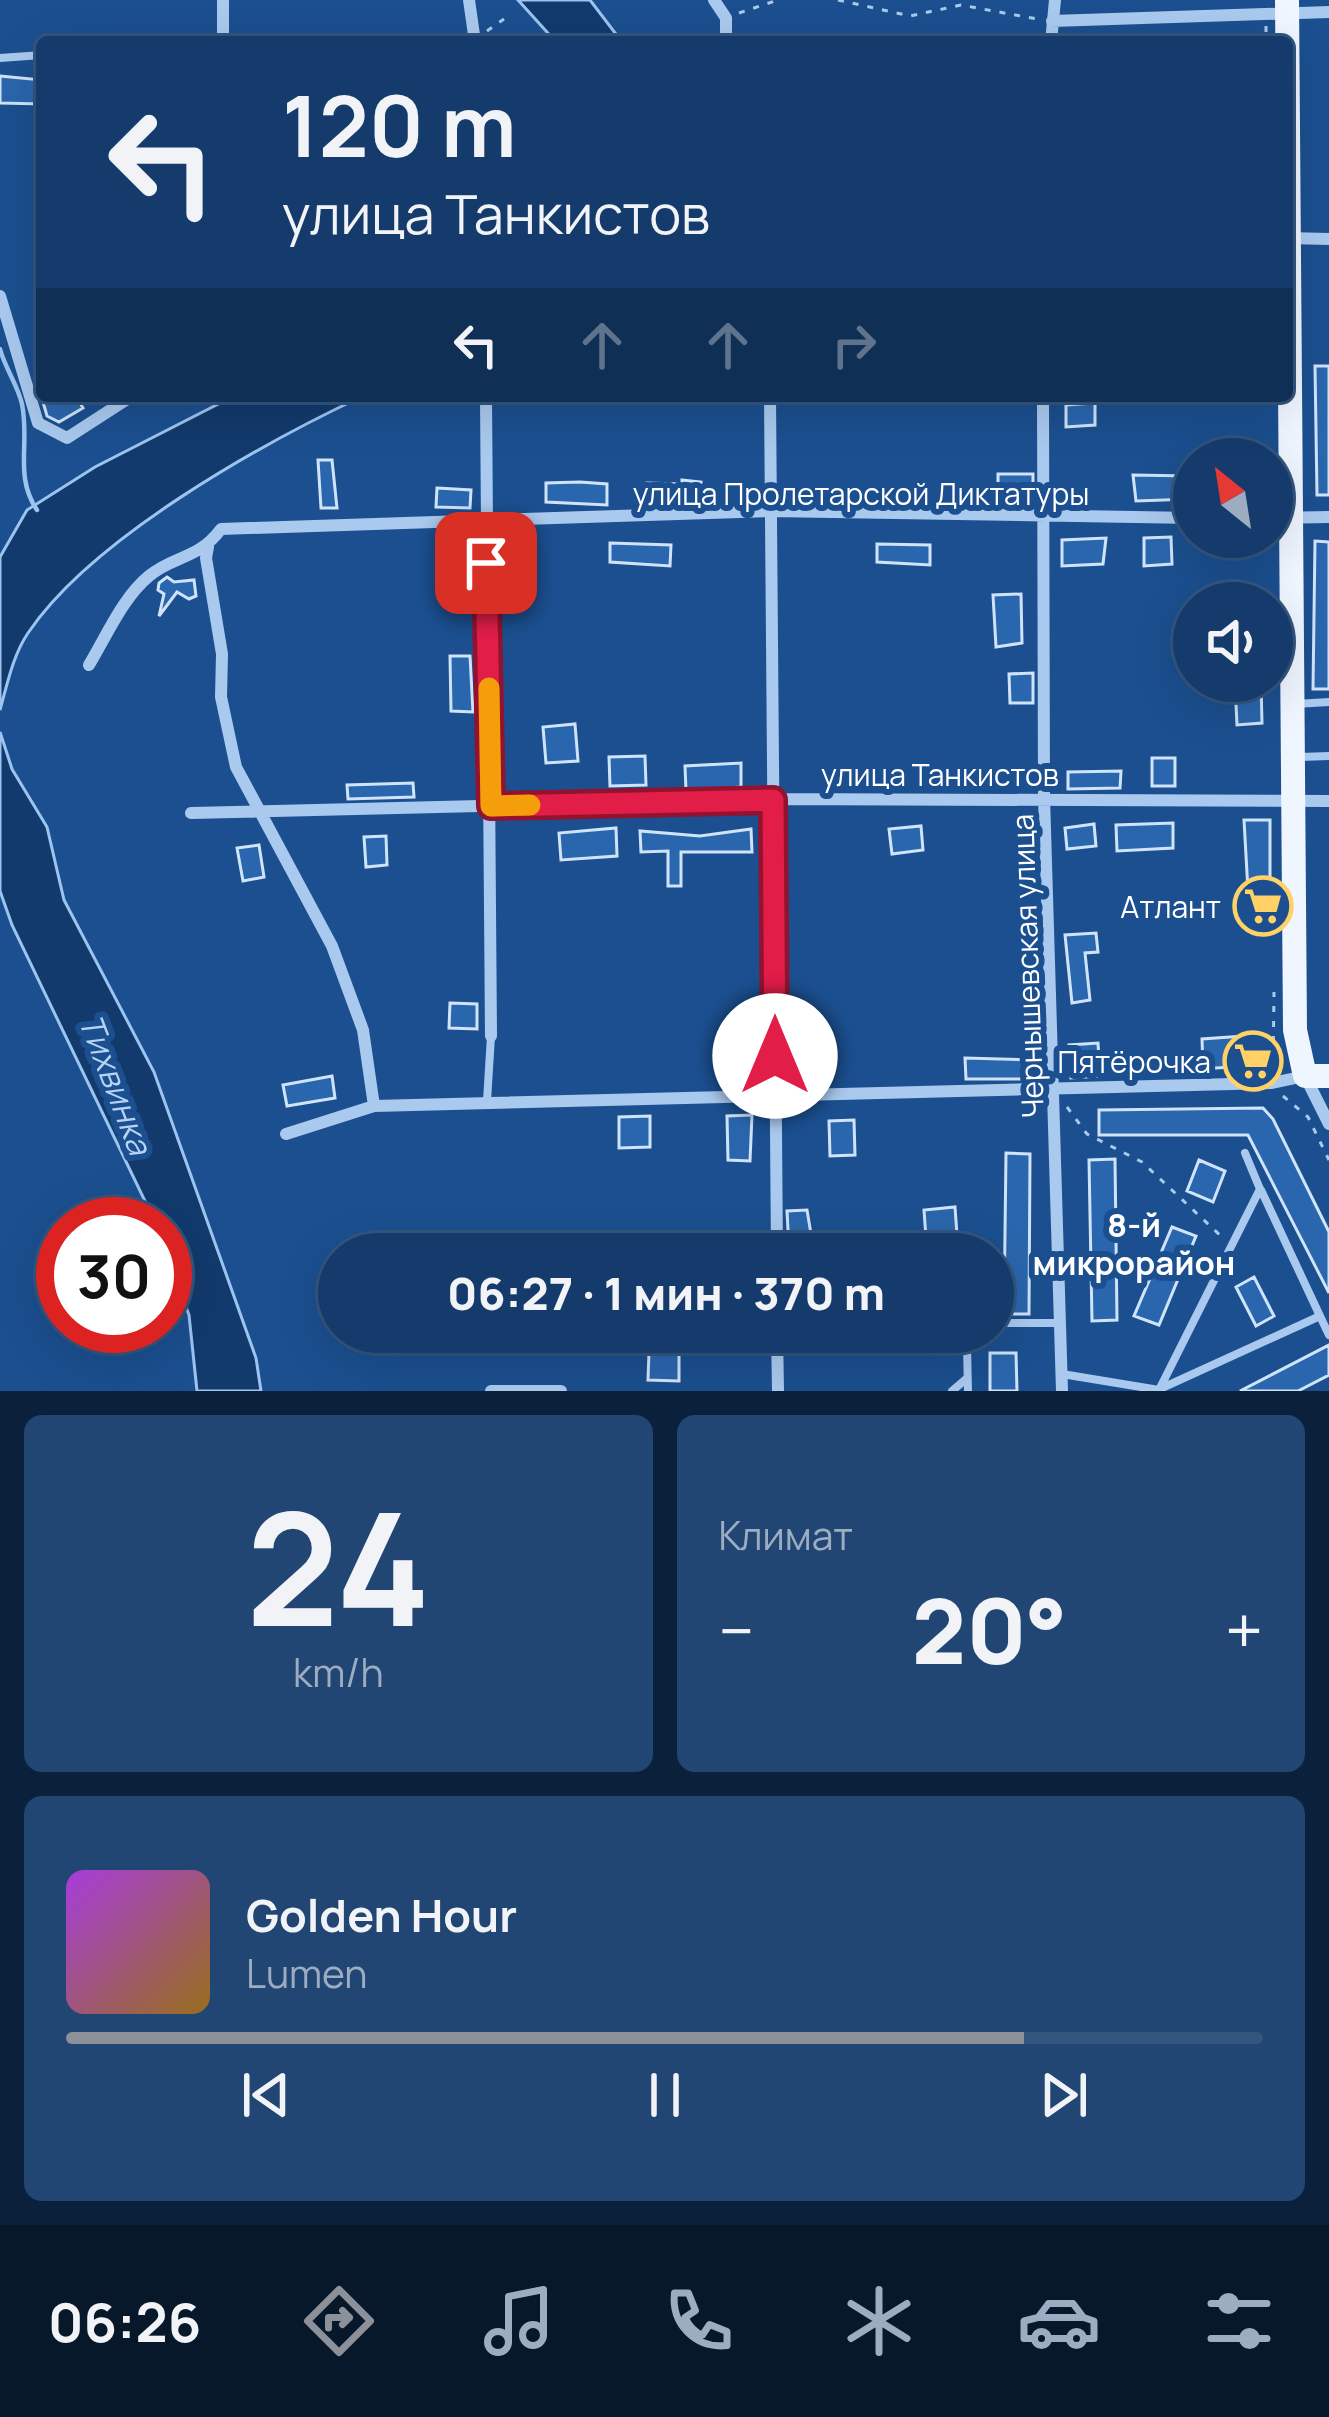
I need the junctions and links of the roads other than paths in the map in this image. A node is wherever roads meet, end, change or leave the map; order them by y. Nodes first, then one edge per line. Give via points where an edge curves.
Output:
1 (223, 0) edge
2 (469, 0) edge
3 (714, 0) edge
4 (1055, 0) edge
5 (1288, 6) edge
6 (1329, 12) edge
7 (1052, 21) junction
8 (224, 36) edge
9 (474, 36) edge
10 (726, 36) edge
11 (1052, 36) edge
12 (1288, 36) edge
13 (36, 55) edge
14 (0, 58) edge
15 (1293, 238) edge
16 (1329, 238) edge
17 (0, 296) edge
18 (123, 402) edge
19 (486, 402) edge
20 (770, 402) edge
21 (1043, 402) edge
22 (1283, 402) edge
23 (1283, 438) edge
24 (772, 511) junction
25 (1329, 517) edge
26 (1042, 518) junction
27 (1173, 518) edge
28 (1293, 518) edge
29 (484, 522) junction
30 (208, 546) junction
31 (1283, 558) edge
32 (89, 665) dead end
33 (1329, 702) edge
34 (1292, 704) junction
35 (1329, 756) edge
36 (1293, 757) junction
37 (1045, 797) junction
38 (773, 800) junction
39 (1293, 801) junction
40 (1329, 801) edge
41 (491, 806) junction
42 (258, 812) junction
43 (191, 814) dead end
44 (491, 1036) joint
45 (1317, 1076) edge
46 (1055, 1091) junction
47 (776, 1099) junction
48 (487, 1101) junction
49 (374, 1106) junction
50 (1329, 1124) edge
51 (286, 1134) dead end
52 (1245, 1153) dead end
53 (1260, 1190) junction
54 (777, 1233) edge
55 (1320, 1316) junction
56 (1014, 1323) edge
57 (1063, 1323) junction
58 (1329, 1335) edge
59 (777, 1353) edge
60 (967, 1353) edge
61 (1062, 1373) junction
62 (968, 1378) junction
63 (1159, 1390) edge
64 (490, 1391) edge
65 (561, 1391) edge
66 (778, 1391) edge
67 (952, 1391) edge
68 (968, 1391) edge
69 (1062, 1391) edge

1 - 8 street
2 - 9 street
3 - 10 street
4 - 7 street
5 - 6 street
5 - 7 street
5 - 12 main road
7 - 11 street
13 - 14 lane
15 - 16 street
17 - 18 street via 38,423 67,439
19 - 29 street
20 - 24 street
21 - 26 street, Чернышевская улица
22 - 23 main road
24 - 26 street, улица Пролетарской Диктатуры
24 - 29 street, улица Пролетарской Диктатуры
24 - 38 street
25 - 28 street
26 - 27 street, улица Пролетарской Диктатуры
26 - 37 street, Чернышевская улица
29 - 30 street, улица Пролетарской Диктатуры via 221,530
29 - 41 street
30 - 32 street, улица Пролетарской Диктатуры via 152,572
30 - 42 street via 221,698 236,766
31 - 34 main road
33 - 34 lane
34 - 36 main road
35 - 36 lane
36 - 39 main road
37 - 38 street, улица Танкистов
37 - 39 street, улица Танкистов
37 - 46 street, Чернышевская улица
38 - 41 street, улица Танкистов
38 - 47 street
39 - 40 street, улица Танкистов
39 - 45 main road via 1295,1030
41 - 42 street, улица Танкистов
41 - 44 street
42 - 43 street, улица Танкистов
42 - 49 street via 332,946 363,1030
44 - 48 lane
45 - 46 street
45 - 50 street
46 - 47 street
46 - 57 street, Чернышевская улица
47 - 48 street
47 - 54 street
48 - 49 street
49 - 51 street
52 - 53 lane
53 - 55 lane
53 - 63 lane
55 - 58 lane
55 - 63 lane
56 - 57 lane
57 - 61 street, Чернышевская улица
59 - 66 street
60 - 62 lane
61 - 63 lane
61 - 69 street, Чернышевская улица
62 - 67 lane
62 - 68 lane
64 - 65 street

